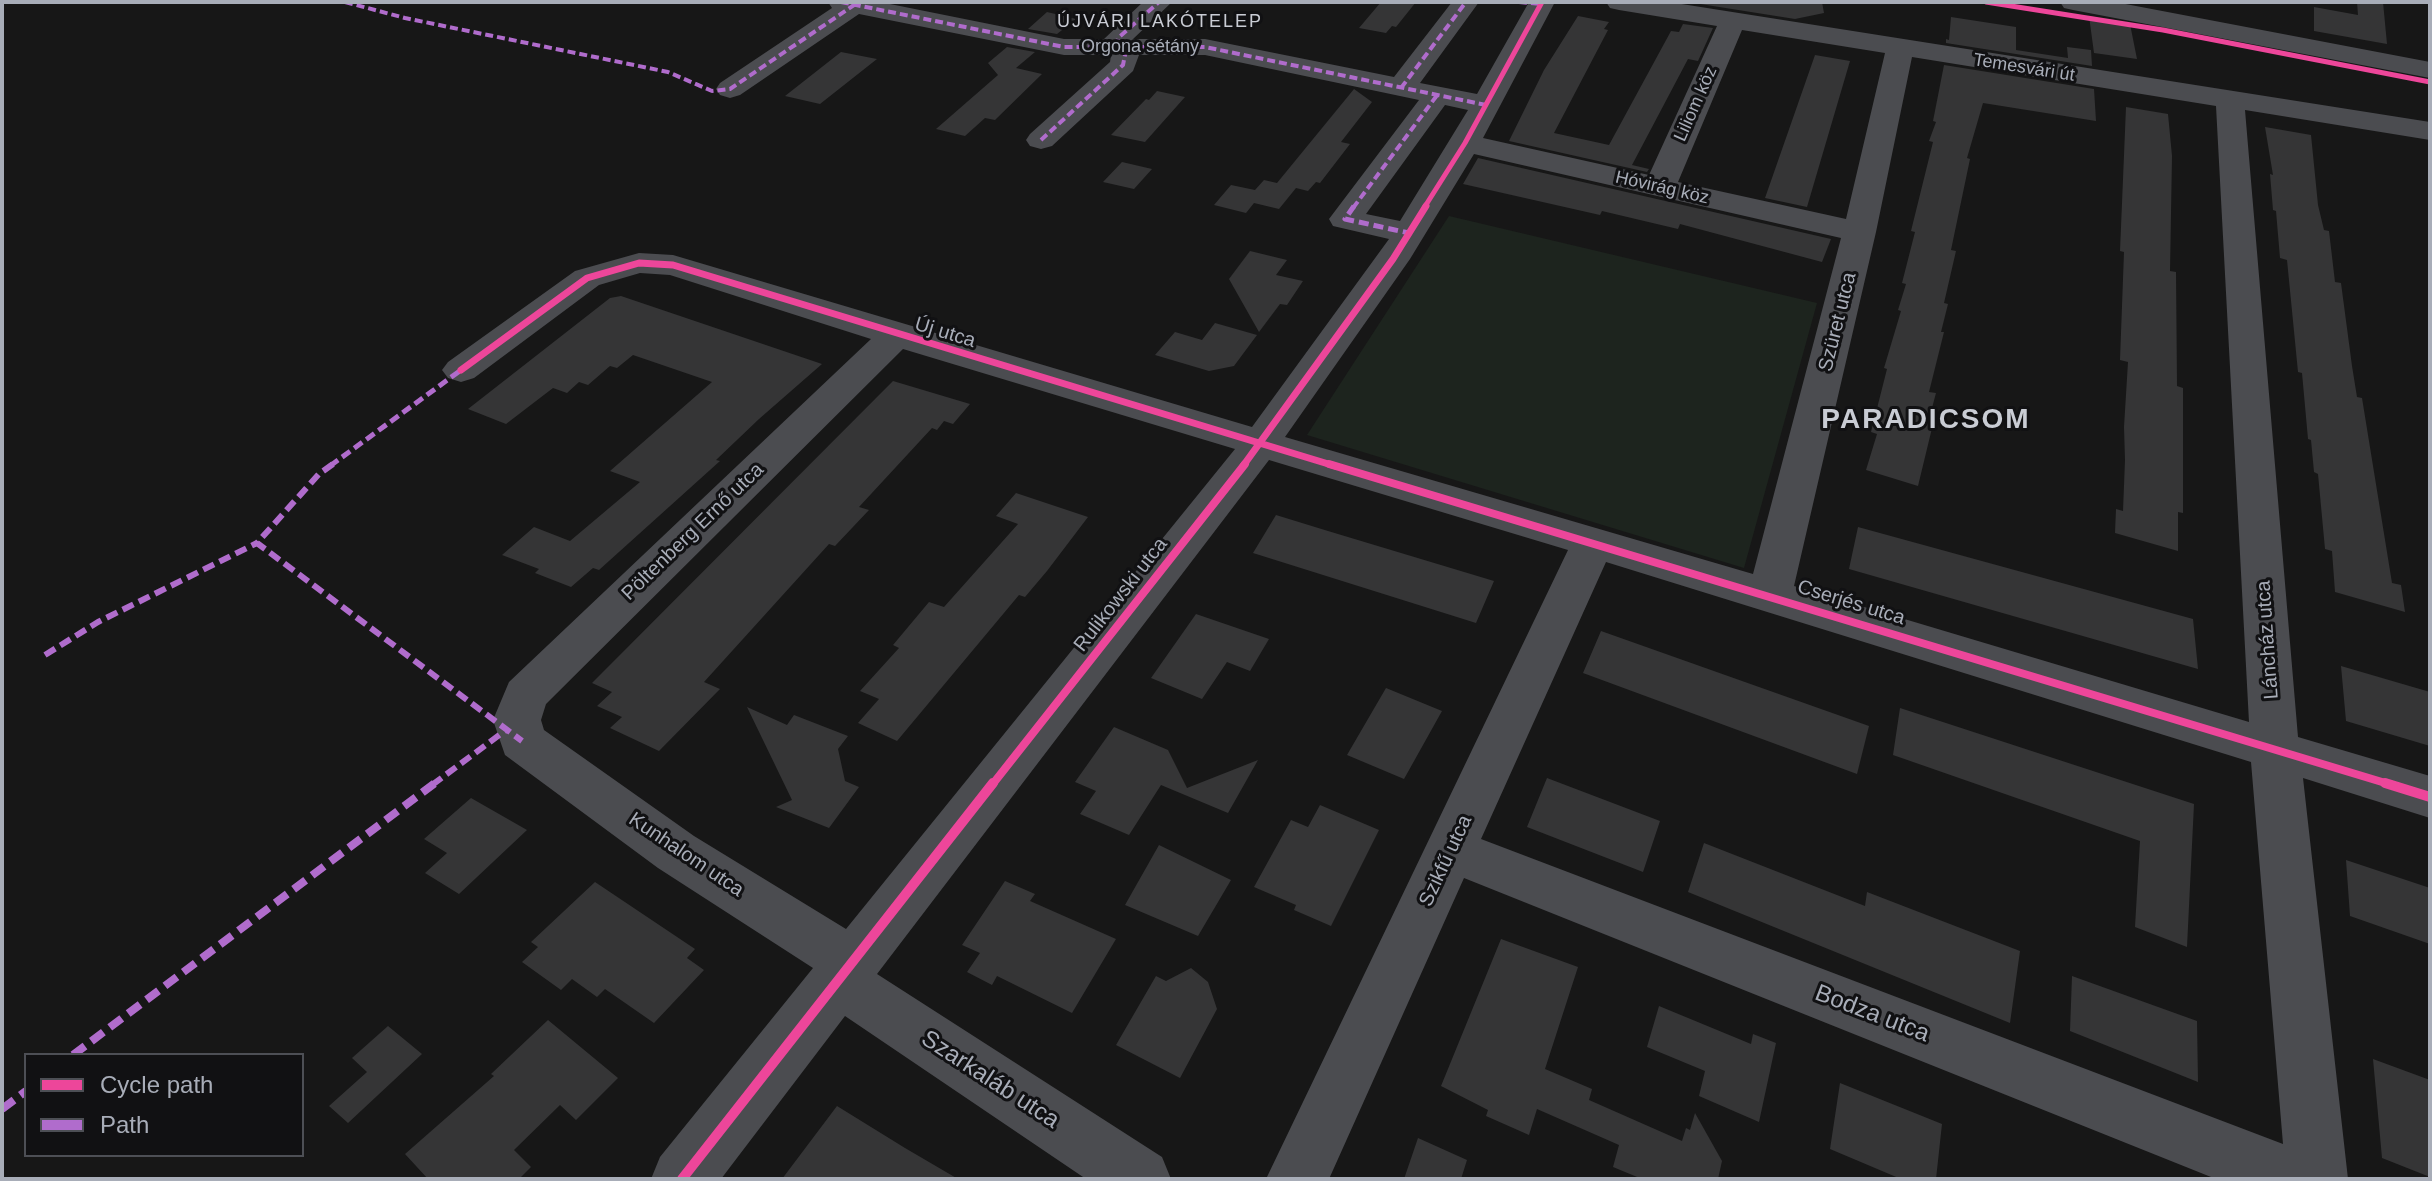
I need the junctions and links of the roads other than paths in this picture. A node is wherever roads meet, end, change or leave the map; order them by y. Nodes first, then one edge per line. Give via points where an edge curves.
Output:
1 (1159, 2) edge
2 (1466, 2) edge
3 (1619, 2) edge
4 (2073, 2) edge
5 (848, 3) edge
6 (1534, 3) edge
7 (1733, 20) junction
8 (1121, 48) junction
9 (1900, 48) junction
10 (2430, 70) edge
11 (1401, 88) junction
12 (730, 89) dead end
13 (1438, 94) junction
14 (2230, 100) junction
15 (1486, 105) junction
16 (2430, 131) edge
17 (1041, 140) dead end
18 (1465, 143) junction
19 (1660, 187) junction
20 (1859, 232) junction
21 (1409, 233) junction
22 (896, 335) junction
23 (461, 370) dead end
24 (1261, 443) junction
25 (1593, 543) junction
26 (1770, 595) junction
27 (522, 741) joint
28 (2275, 751) junction
29 (2430, 797) edge
30 (1451, 850) junction
31 (846, 972) junction
32 (682, 1179) edge
33 (1140, 1179) edge
34 (1297, 1179) edge
35 (2293, 1179) edge
36 (2317, 1179) edge

1 - 8 street via 1118,38
2 - 11 street
3 - 7 street, Temesvári út
4 - 10 street
5 - 8 street, Orgona sétány via 1064,47
5 - 12 street
6 - 15 street, Rulikowski utca
7 - 9 street, Temesvári út
7 - 19 street, Liliom köz
8 - 11 street, Orgona sétány via 1205,47
8 - 17 street via 1123,65
9 - 14 street, Temesvári út
9 - 20 street, Szüret utca
11 - 13 street, Orgona sétány
13 - 15 street, Orgona sétány
13 - 21 street via 1345,219
14 - 16 street, Temesvári út
14 - 28 street, Láncház utca
15 - 18 street, Rulikowski utca
18 - 19 street, Hóvirág köz
18 - 21 street, Rulikowski utca
19 - 20 street, Hóvirág köz
20 - 26 street, Szüret utca
21 - 24 street, Rulikowski utca
22 - 23 street, Új utca via 673,265 639,263 601,272 568,290
22 - 24 street, Új utca
22 - 27 street, Pöltenberg Ernő utca via 526,695 517,720
24 - 25 street, Cserjés utca
24 - 31 street, Rulikowski utca
25 - 26 street, Cserjés utca
25 - 30 street, Szikfű utca
26 - 28 street, Cserjés utca
27 - 31 street, Kunhalom utca
28 - 29 street, Cserjés utca
28 - 36 street, Láncház utca
30 - 34 street, Szikfű utca
30 - 35 street, Bodza utca
31 - 32 street, Rulikowski utca
31 - 33 street, Szarkaláb utca

